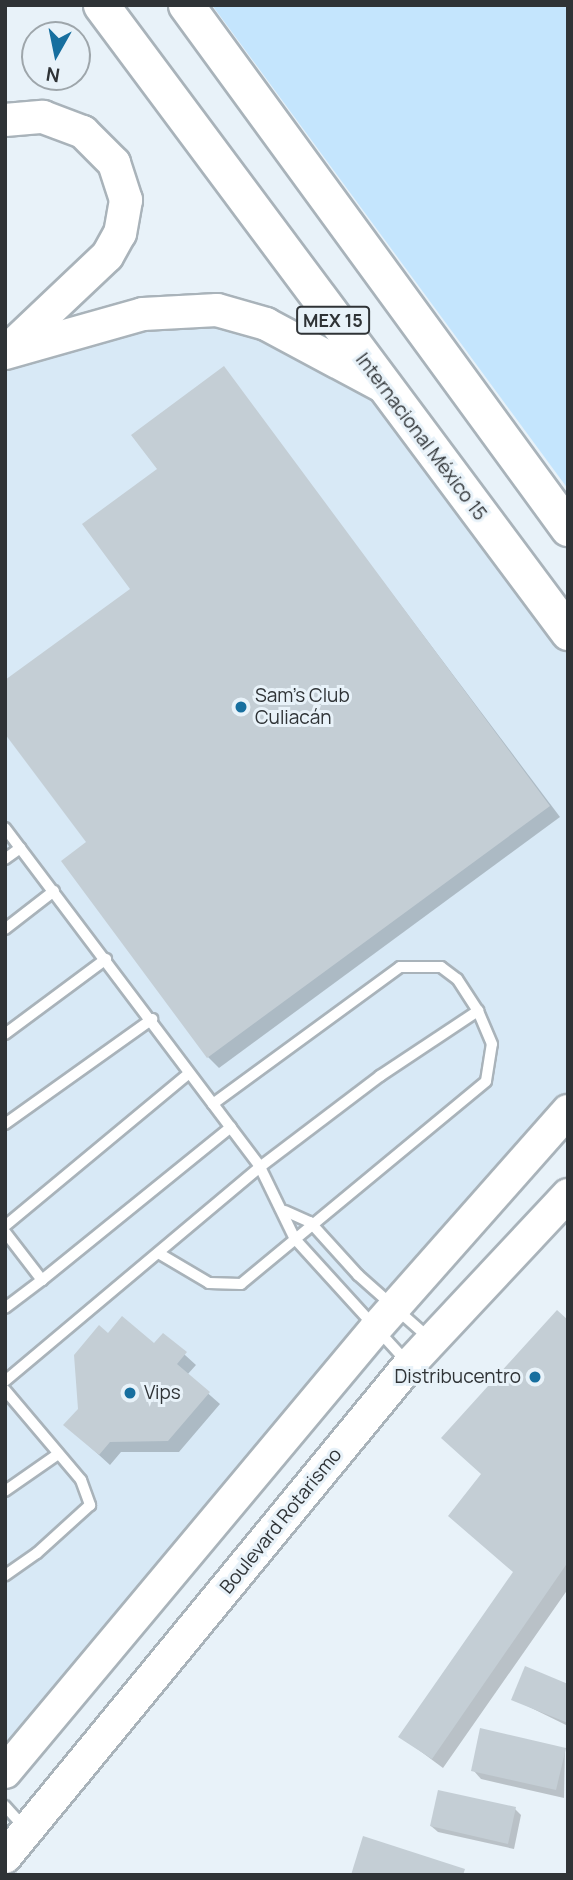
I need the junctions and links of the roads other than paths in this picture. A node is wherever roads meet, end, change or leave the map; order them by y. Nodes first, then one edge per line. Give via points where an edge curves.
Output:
1 (101, 5) edge
2 (186, 5) edge
3 (5, 120) edge
4 (5, 352) edge
5 (382, 386) junction
6 (568, 528) edge
7 (568, 632) edge
8 (5, 828) edge
9 (20, 848) junction
10 (5, 859) edge
11 (54, 891) junction
12 (5, 929) edge
13 (106, 959) junction
14 (478, 1011) junction
15 (152, 1019) junction
16 (5, 1034) edge
17 (188, 1074) junction
18 (214, 1104) junction
19 (568, 1111) edge
20 (5, 1124) edge
21 (231, 1127) junction
22 (260, 1167) junction
23 (568, 1195) edge
24 (285, 1211) junction
25 (310, 1223) junction
26 (5, 1226) edge
27 (5, 1232) edge
28 (295, 1238) junction
29 (160, 1254) junction
30 (42, 1280) junction
31 (5, 1308) edge
32 (386, 1317) junction
33 (433, 1341) junction
34 (409, 1365) junction
35 (5, 1381) edge
36 (5, 1391) edge
37 (58, 1454) junction
38 (5, 1491) edge
39 (5, 1576) edge
40 (5, 1772) edge
41 (5, 1806) edge
42 (26, 1830) junction
43 (5, 1857) edge

1 - 5 main road, Internacional México 15 / MEX 15
2 - 6 main road, MEX 15
3 - 4 street via 43,117 83,132 97,143 122,180 126,214 107,256
4 - 5 street via 143,314 216,310 266,324
5 - 7 main road, Internacional México 15 / MEX 15
8 - 9 lane
9 - 10 lane
9 - 11 lane
11 - 12 lane
11 - 13 lane
13 - 15 lane
13 - 16 lane
14 - 18 lane via 457,979 441,967 400,967
14 - 22 lane via 380,1076
14 - 25 lane via 492,1044 486,1082
15 - 17 lane
15 - 20 lane
17 - 18 lane
17 - 26 lane
18 - 21 lane
19 - 32 street
21 - 22 lane
21 - 30 lane
22 - 24 lane
22 - 29 lane
23 - 33 street, Boulevard Rotarismo
24 - 25 lane
24 - 28 lane
25 - 28 lane
25 - 32 lane
27 - 30 lane
28 - 29 lane via 241,1284 209,1283
28 - 32 lane
29 - 35 lane
30 - 31 lane
32 - 33 lane
32 - 34 lane
32 - 40 street
33 - 34 street, Boulevard Rotarismo
34 - 42 street, Boulevard Rotarismo
36 - 37 lane
37 - 38 lane
37 - 39 lane via 81,1480 90,1505
41 - 42 lane
42 - 43 street, Boulevard Rotarismo

